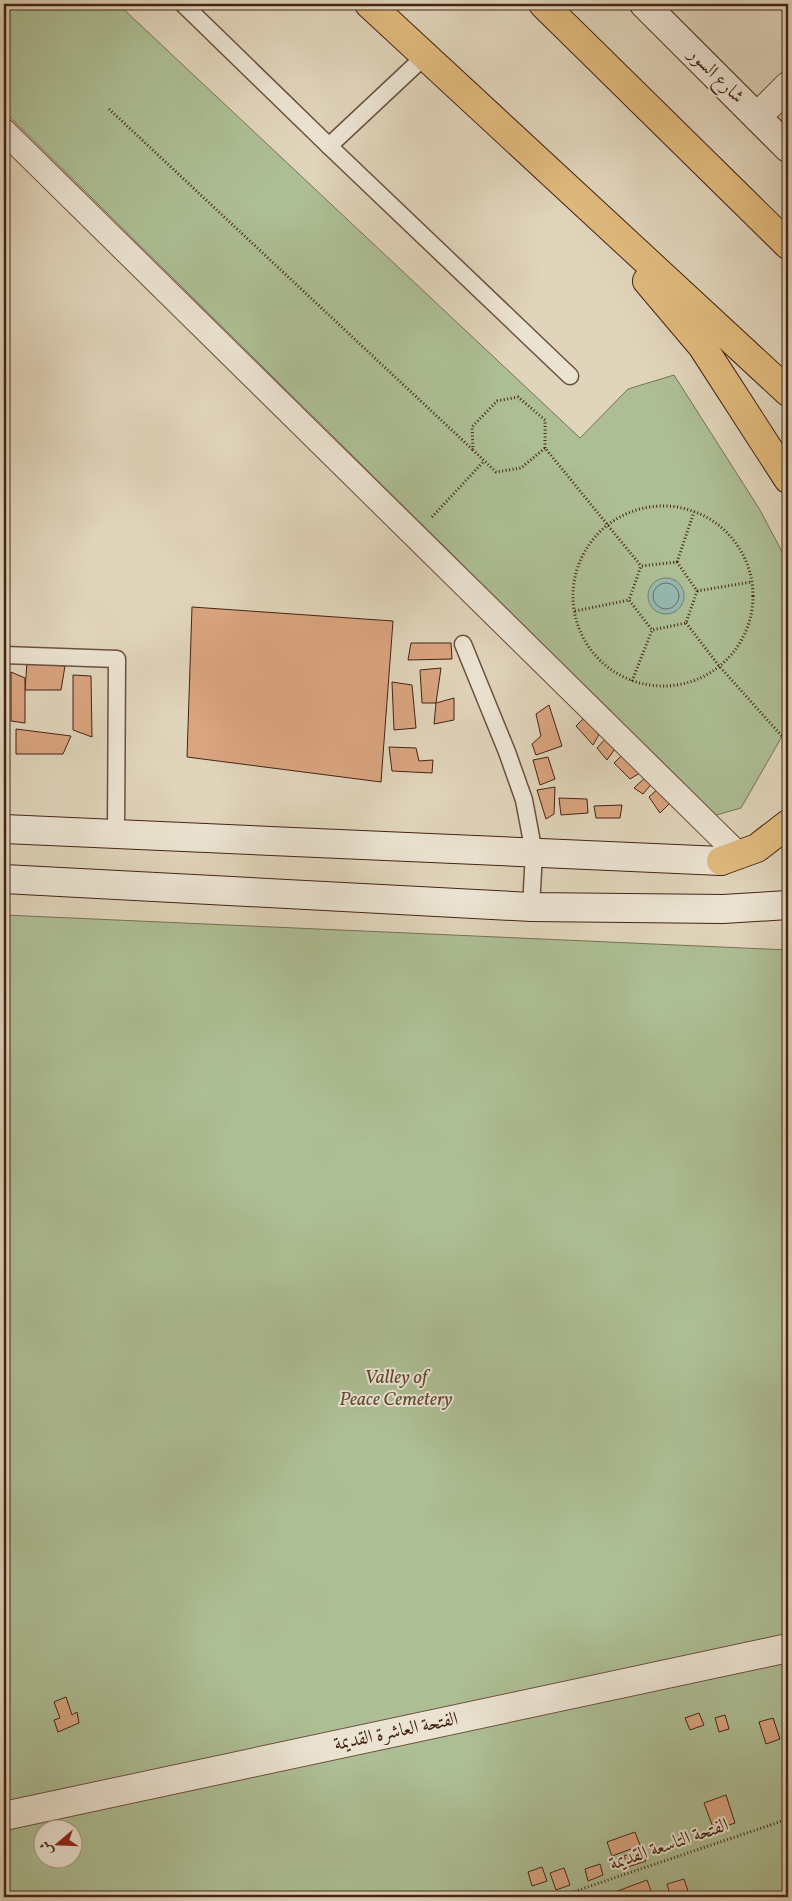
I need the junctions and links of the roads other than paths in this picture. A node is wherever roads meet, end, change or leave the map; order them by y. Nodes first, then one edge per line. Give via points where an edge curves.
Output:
1 (183, 4) edge
2 (543, 4) edge
3 (644, 4) edge
4 (372, 8) edge
5 (425, 56) junction
6 (788, 86) edge
7 (757, 118) junction
8 (4, 131) edge
9 (329, 146) junction
10 (527, 148) junction
11 (788, 148) edge
12 (782, 236) edge
13 (570, 376) dead end
14 (788, 392) edge
15 (788, 479) edge
16 (462, 644) dead end
17 (4, 655) edge
18 (788, 824) edge
19 (4, 829) edge
20 (116, 834) junction
21 (534, 853) junction
22 (731, 858) junction
23 (4, 879) edge
24 (788, 905) edge
25 (531, 907) junction
26 (788, 1648) edge
27 (4, 1816) edge

1 - 9 lane
2 - 12 highway
3 - 7 main road, شارع السور
4 - 5 highway
5 - 9 lane
5 - 10 highway
6 - 7 main road
7 - 11 main road, شارع السور
8 - 22 street via 415,535
9 - 13 lane
10 - 14 highway
10 - 15 highway via 578,201 702,346
16 - 21 lane via 524,800
17 - 20 lane via 117,659
18 - 22 highway via 757,848
19 - 20 main road
20 - 21 main road
21 - 22 main road
21 - 25 lane
23 - 25 main road
24 - 25 main road via 723,909
26 - 27 main road, الفتحة العاشرة القديمة

